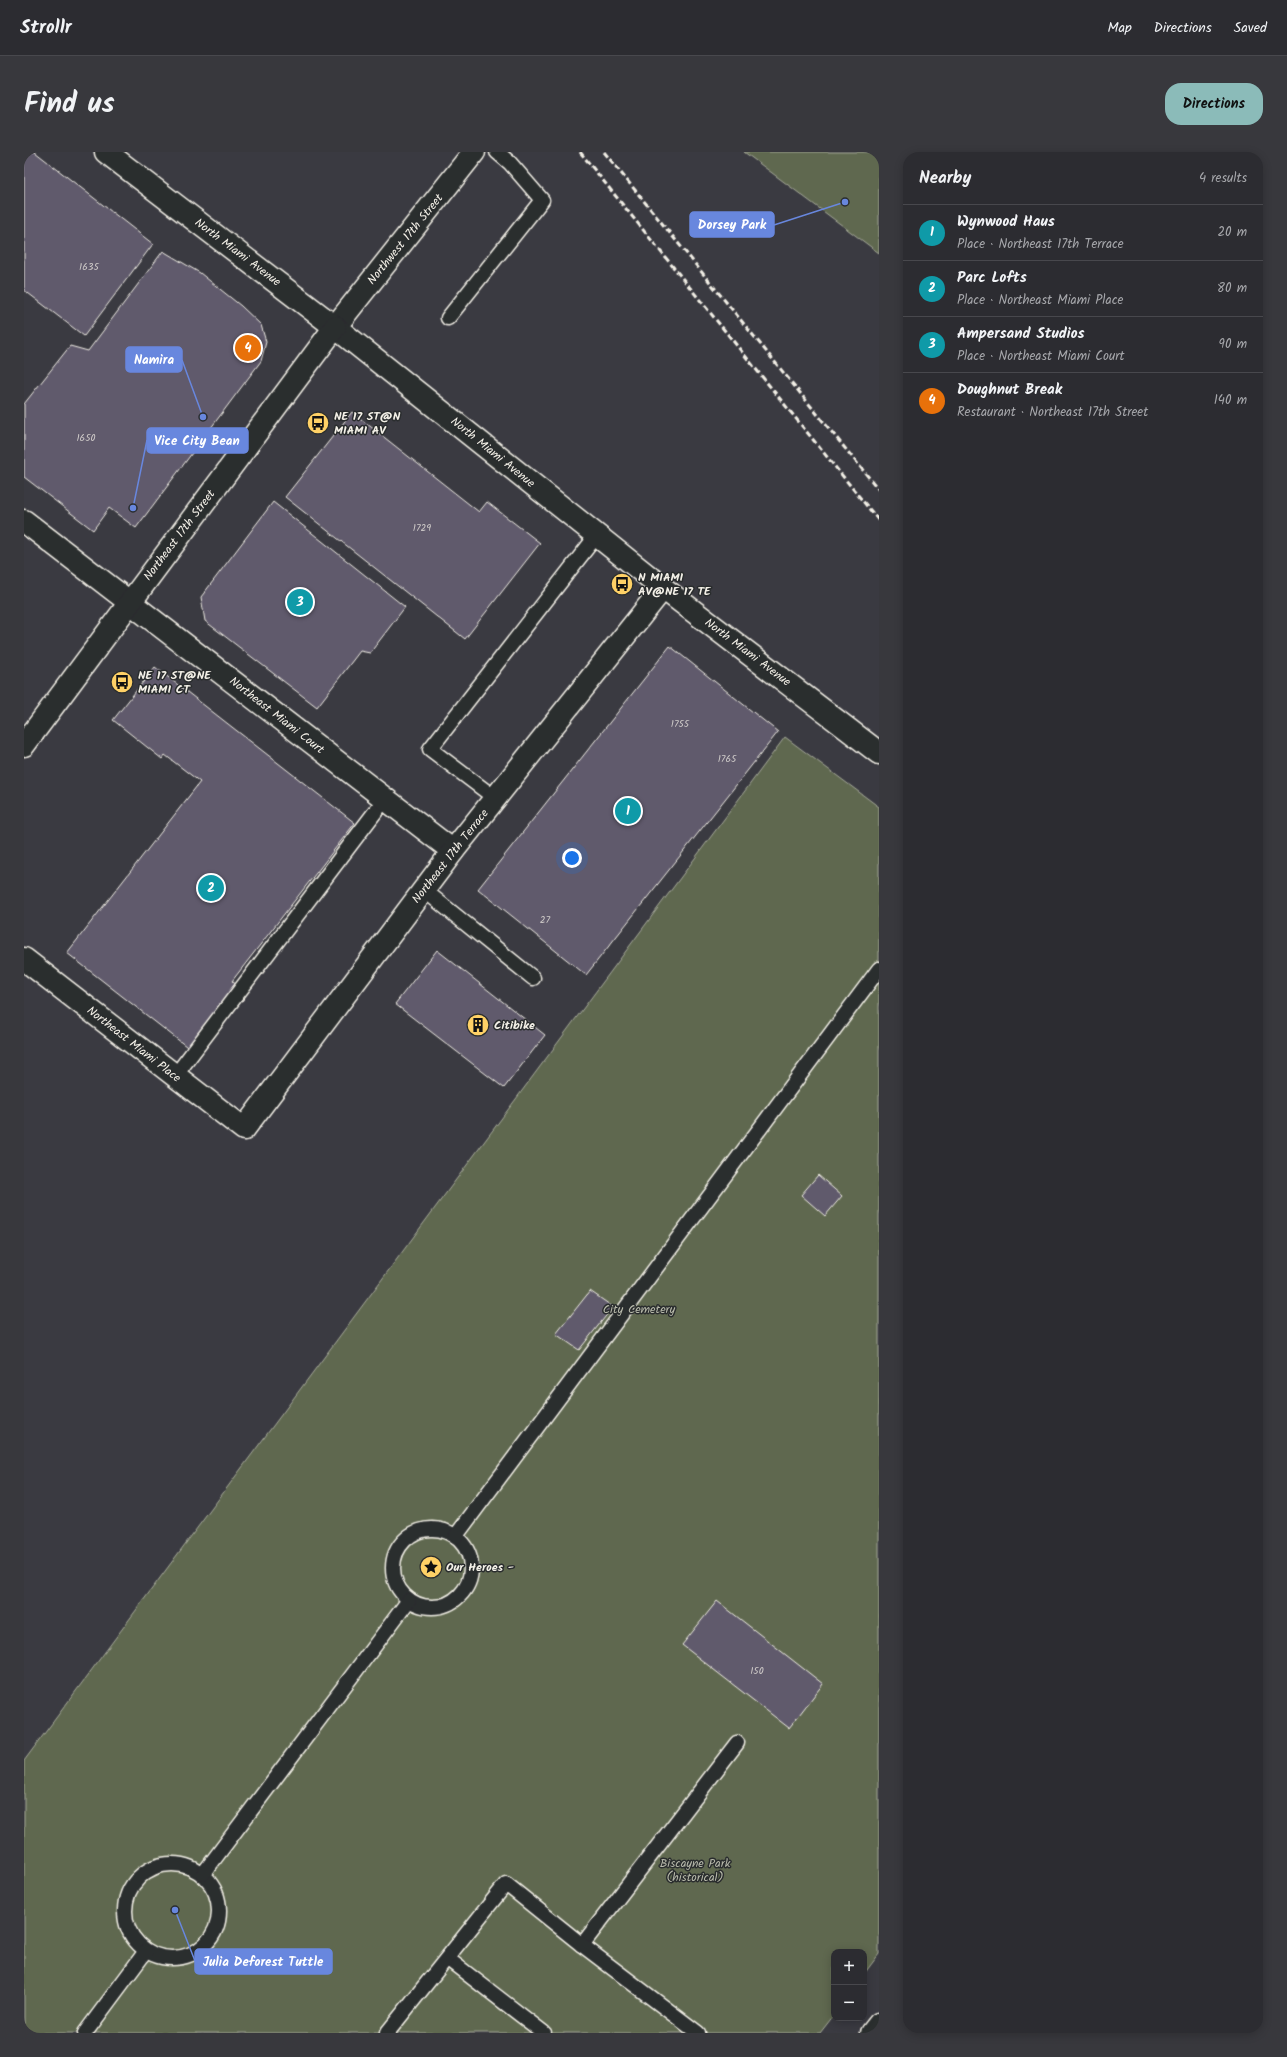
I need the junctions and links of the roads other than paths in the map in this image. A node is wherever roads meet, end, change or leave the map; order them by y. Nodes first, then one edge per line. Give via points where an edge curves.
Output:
1 (106, 152) edge
2 (474, 152) edge
3 (497, 152) edge
4 (448, 318) dead end
5 (335, 327) junction
6 (24, 521) edge
7 (597, 535) junction
8 (663, 588) junction
9 (129, 601) junction
10 (24, 745) edge
11 (879, 753) edge
12 (495, 798) junction
13 (385, 799) junction
14 (453, 851) junction
15 (424, 890) junction
16 (24, 959) edge
17 (879, 969) edge
18 (534, 978) dead end
19 (175, 1076) junction
20 (244, 1129) joint
21 (455, 1537) junction
22 (409, 1600) junction
23 (737, 1743) dead end
24 (203, 1874) junction
25 (582, 1945) junction
26 (146, 1951) junction
27 (448, 1959) junction
28 (879, 2024) edge
29 (85, 2033) edge
30 (387, 2033) edge
31 (544, 2033) edge
32 (698, 2033) edge
33 (872, 2033) edge

1 - 5 street, North Miami Avenue
2 - 5 street, Northwest 17th Street
3 - 4 lane via 542,200
5 - 7 street, North Miami Avenue
5 - 9 street, Northeast 17th Street
6 - 9 street, Northeast Miami Court
7 - 8 street, North Miami Avenue
7 - 12 lane via 430,749
8 - 11 street, North Miami Avenue
8 - 12 street, Northeast 17th Terrace
9 - 10 street, Northeast 17th Street
9 - 13 street, Northeast Miami Court
12 - 14 street, Northeast 17th Terrace
13 - 14 street, Northeast Miami Court
13 - 19 lane
14 - 15 street, Northeast 17th Terrace
15 - 18 lane
15 - 20 street, Northeast 17th Terrace
16 - 19 street, Northeast Miami Place
17 - 21 lane
19 - 20 street, Northeast Miami Place
21 - 22 lane via 443,1531 417,1532 397,1551 393,1564 394,1578 399,1590
21 - 22 lane via 464,1546 472,1568 464,1591 444,1606 432,1608 420,1606
22 - 24 lane
23 - 25 lane
24 - 26 lane via 214,1887 219,1902 220,1917 215,1933 205,1946 177,1959 161,1957
24 - 26 lane via 175,1863 160,1865 145,1872 134,1883 127,1897 127,1927 135,1941
25 - 27 lane via 506,1884
25 - 32 lane
26 - 29 lane
27 - 30 lane
27 - 31 lane
28 - 33 street

